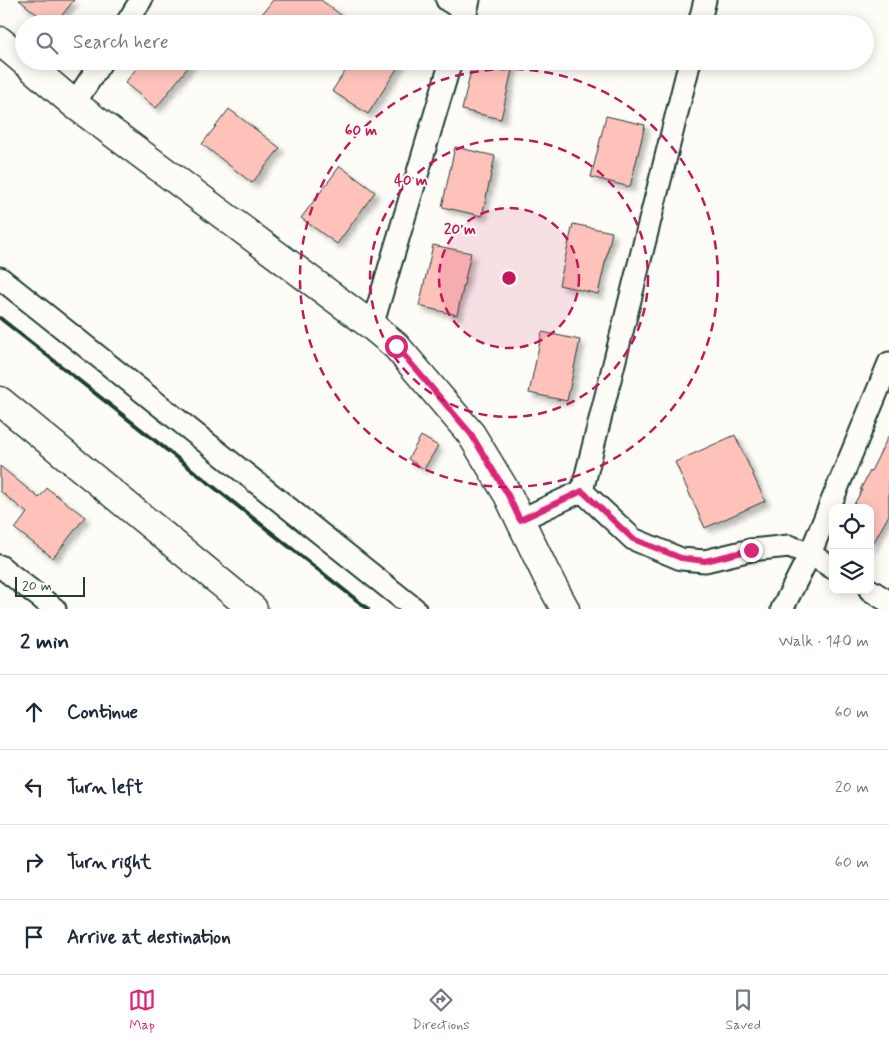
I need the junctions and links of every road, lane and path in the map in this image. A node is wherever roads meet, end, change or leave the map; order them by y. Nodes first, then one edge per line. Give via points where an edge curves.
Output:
1 (141, 0) edge
2 (447, 0) edge
3 (705, 0) edge
4 (466, 12) edge
5 (132, 15) edge
6 (701, 15) edge
7 (0, 41) edge
8 (15, 54) edge
9 (34, 70) edge
10 (96, 70) edge
11 (448, 70) edge
12 (688, 70) edge
13 (74, 104) junction
14 (0, 278) edge
15 (372, 326) junction
16 (889, 363) edge
17 (0, 400) edge
18 (582, 491) junction
19 (520, 520) junction
20 (810, 554) junction
21 (0, 566) edge
22 (829, 566) edge
23 (874, 593) edge
24 (889, 602) edge
25 (242, 607) edge
26 (55, 609) edge
27 (415, 609) edge
28 (565, 609) edge
29 (782, 609) edge

1 - 5 street
2 - 4 street
3 - 6 street
7 - 8 street
9 - 13 street
10 - 13 street
11 - 15 street
12 - 18 street
13 - 15 street
14 - 27 street
15 - 19 street via 396,346 471,434
16 - 20 street
17 - 25 street
18 - 19 street
18 - 20 street via 633,539 681,558 705,561 751,550 789,546
19 - 28 street
20 - 22 street
20 - 29 street
21 - 26 street
23 - 24 street

